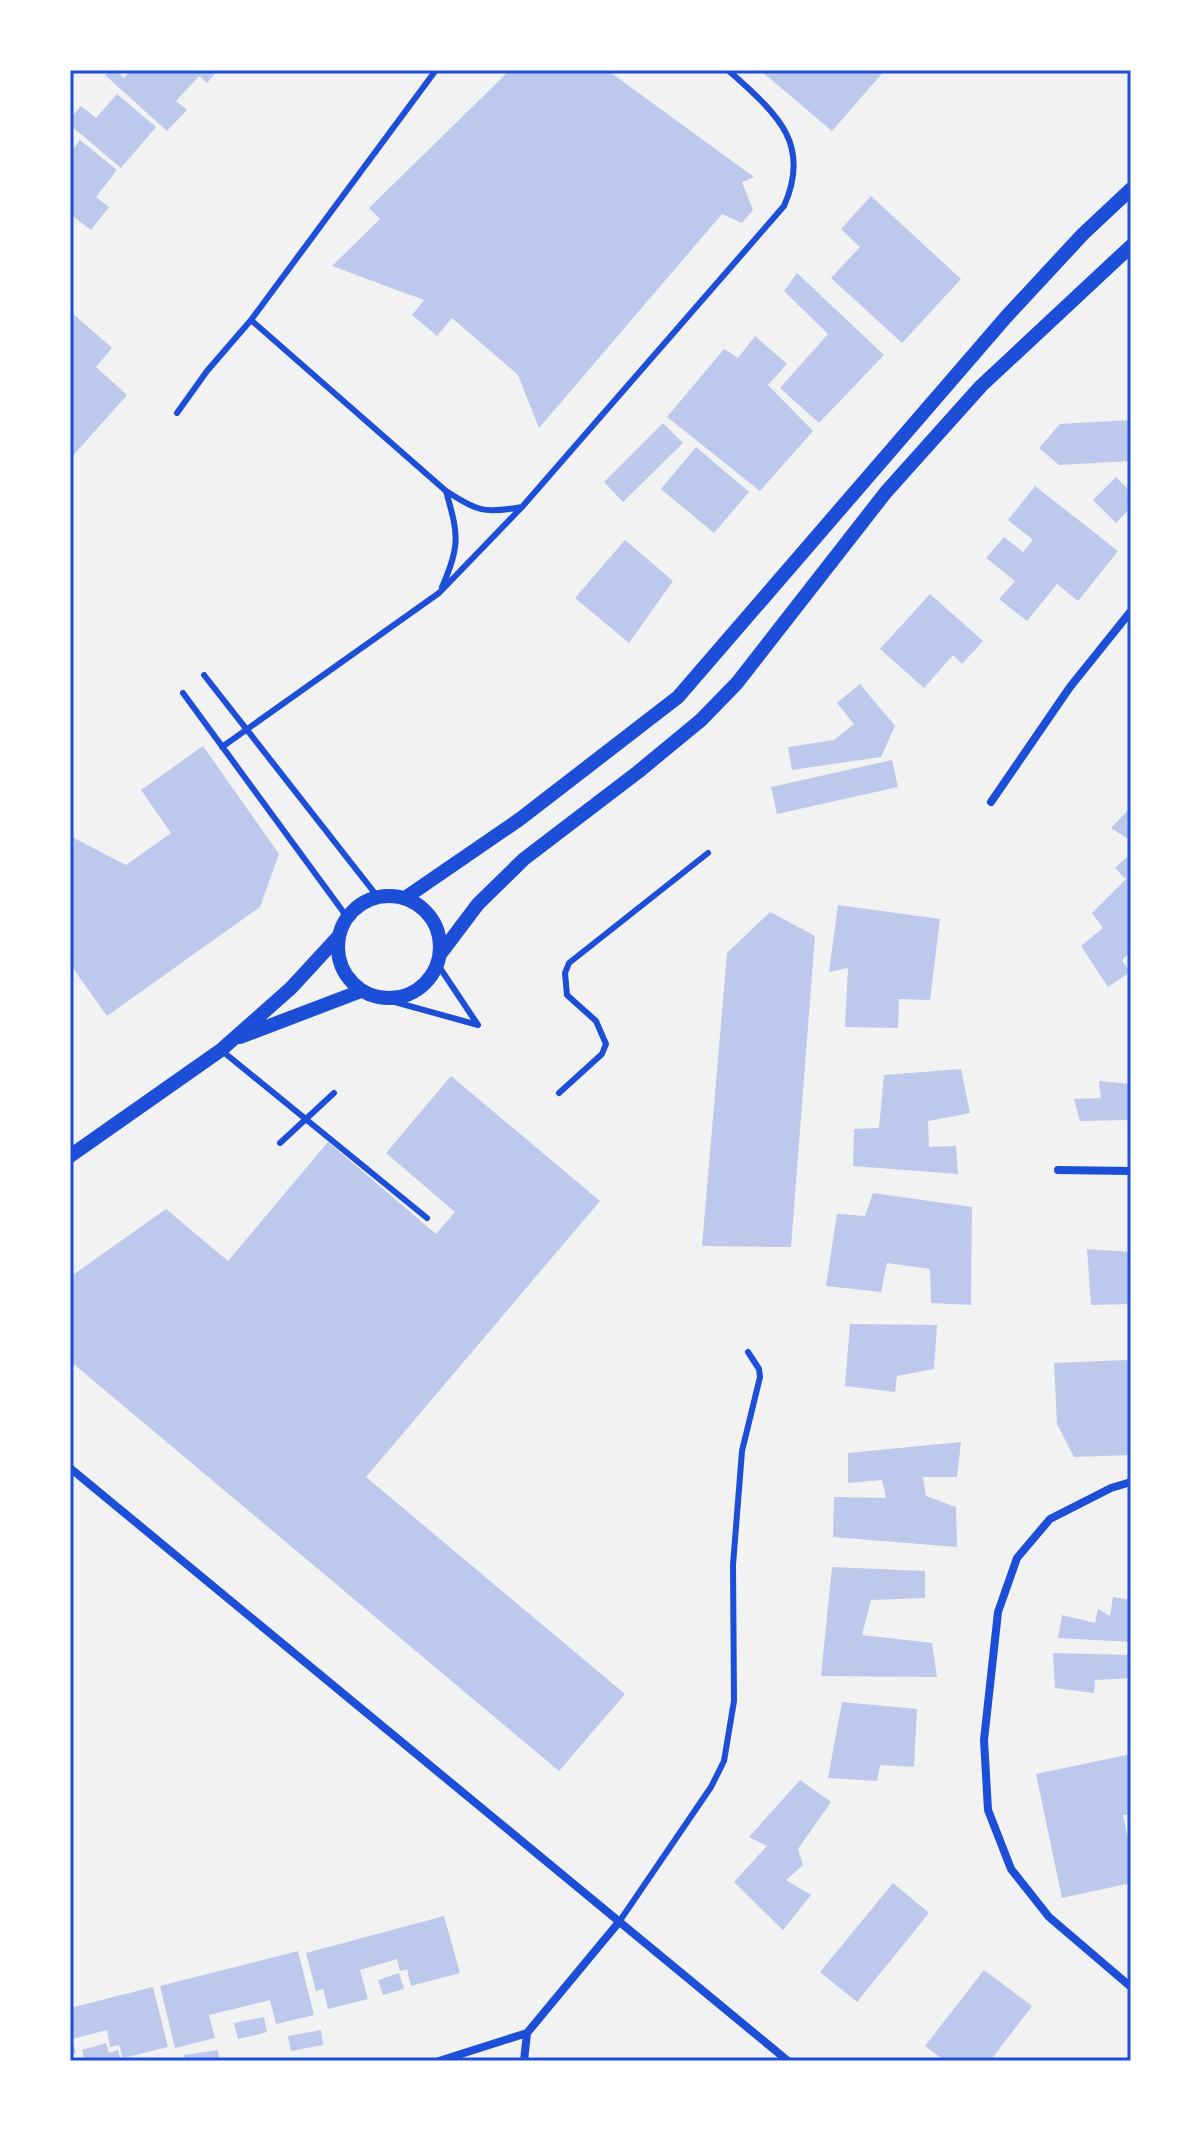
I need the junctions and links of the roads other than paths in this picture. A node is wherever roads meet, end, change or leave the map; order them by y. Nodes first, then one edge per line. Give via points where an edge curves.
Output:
1 (436, 70) edge
2 (728, 70) edge
3 (1131, 189) edge
4 (1131, 246) edge
5 (251, 320) junction
6 (177, 413) dead end
7 (446, 491) junction
8 (522, 507) junction
9 (439, 593) junction
10 (1131, 611) edge
11 (204, 675) dead end
12 (183, 693) dead end
13 (247, 731) junction
14 (222, 747) junction
15 (991, 802) dead end
16 (708, 853) dead end
17 (377, 896) junction
18 (405, 898) junction
19 (347, 917) junction
20 (338, 937) junction
21 (440, 959) junction
22 (361, 991) junction
23 (384, 999) junction
24 (227, 1045) junction
25 (334, 1093) dead end
26 (559, 1093) dead end
27 (306, 1118) junction
28 (280, 1143) dead end
29 (70, 1156) edge
30 (1058, 1170) dead end
31 (1131, 1171) edge
32 (427, 1218) dead end
33 (748, 1352) dead end
34 (70, 1468) edge
35 (1131, 1482) edge
36 (619, 1922) junction
37 (1131, 1987) edge
38 (527, 2033) junction
39 (439, 2061) edge
40 (524, 2061) edge
41 (788, 2061) edge

1 - 5 lane
2 - 8 lane via 772,111 791,140 796,166 784,206
3 - 18 street via 1006,317 678,697 520,819
4 - 21 street via 981,386 886,492 737,683 701,720 524,859 478,904
5 - 6 lane
5 - 7 lane
7 - 8 lane via 475,509
7 - 9 lane via 457,541
8 - 9 lane
9 - 13 lane
10 - 15 street via 1070,687
11 - 13 lane
12 - 14 lane
13 - 14 lane
13 - 17 lane
14 - 19 lane
16 - 26 lane via 569,963 567,995 596,1021 606,1044 602,1054
17 - 18 street
17 - 19 street
18 - 21 street via 428,912 439,931
19 - 20 street
20 - 22 street via 339,961
20 - 24 street
21 - 23 street via 423,987
21 - 23 lane via 478,1025
22 - 23 street
22 - 24 street
24 - 27 lane
24 - 29 street
25 - 27 lane
27 - 28 lane
27 - 32 lane
30 - 31 street
33 - 36 lane via 760,1377 742,1451 733,1565 734,1701 724,1761
34 - 36 street
35 - 37 street via 1050,1519 1017,1558 998,1612 984,1740 988,1810 1011,1869 1049,1917
36 - 38 street
36 - 41 street
38 - 39 street
38 - 40 street

